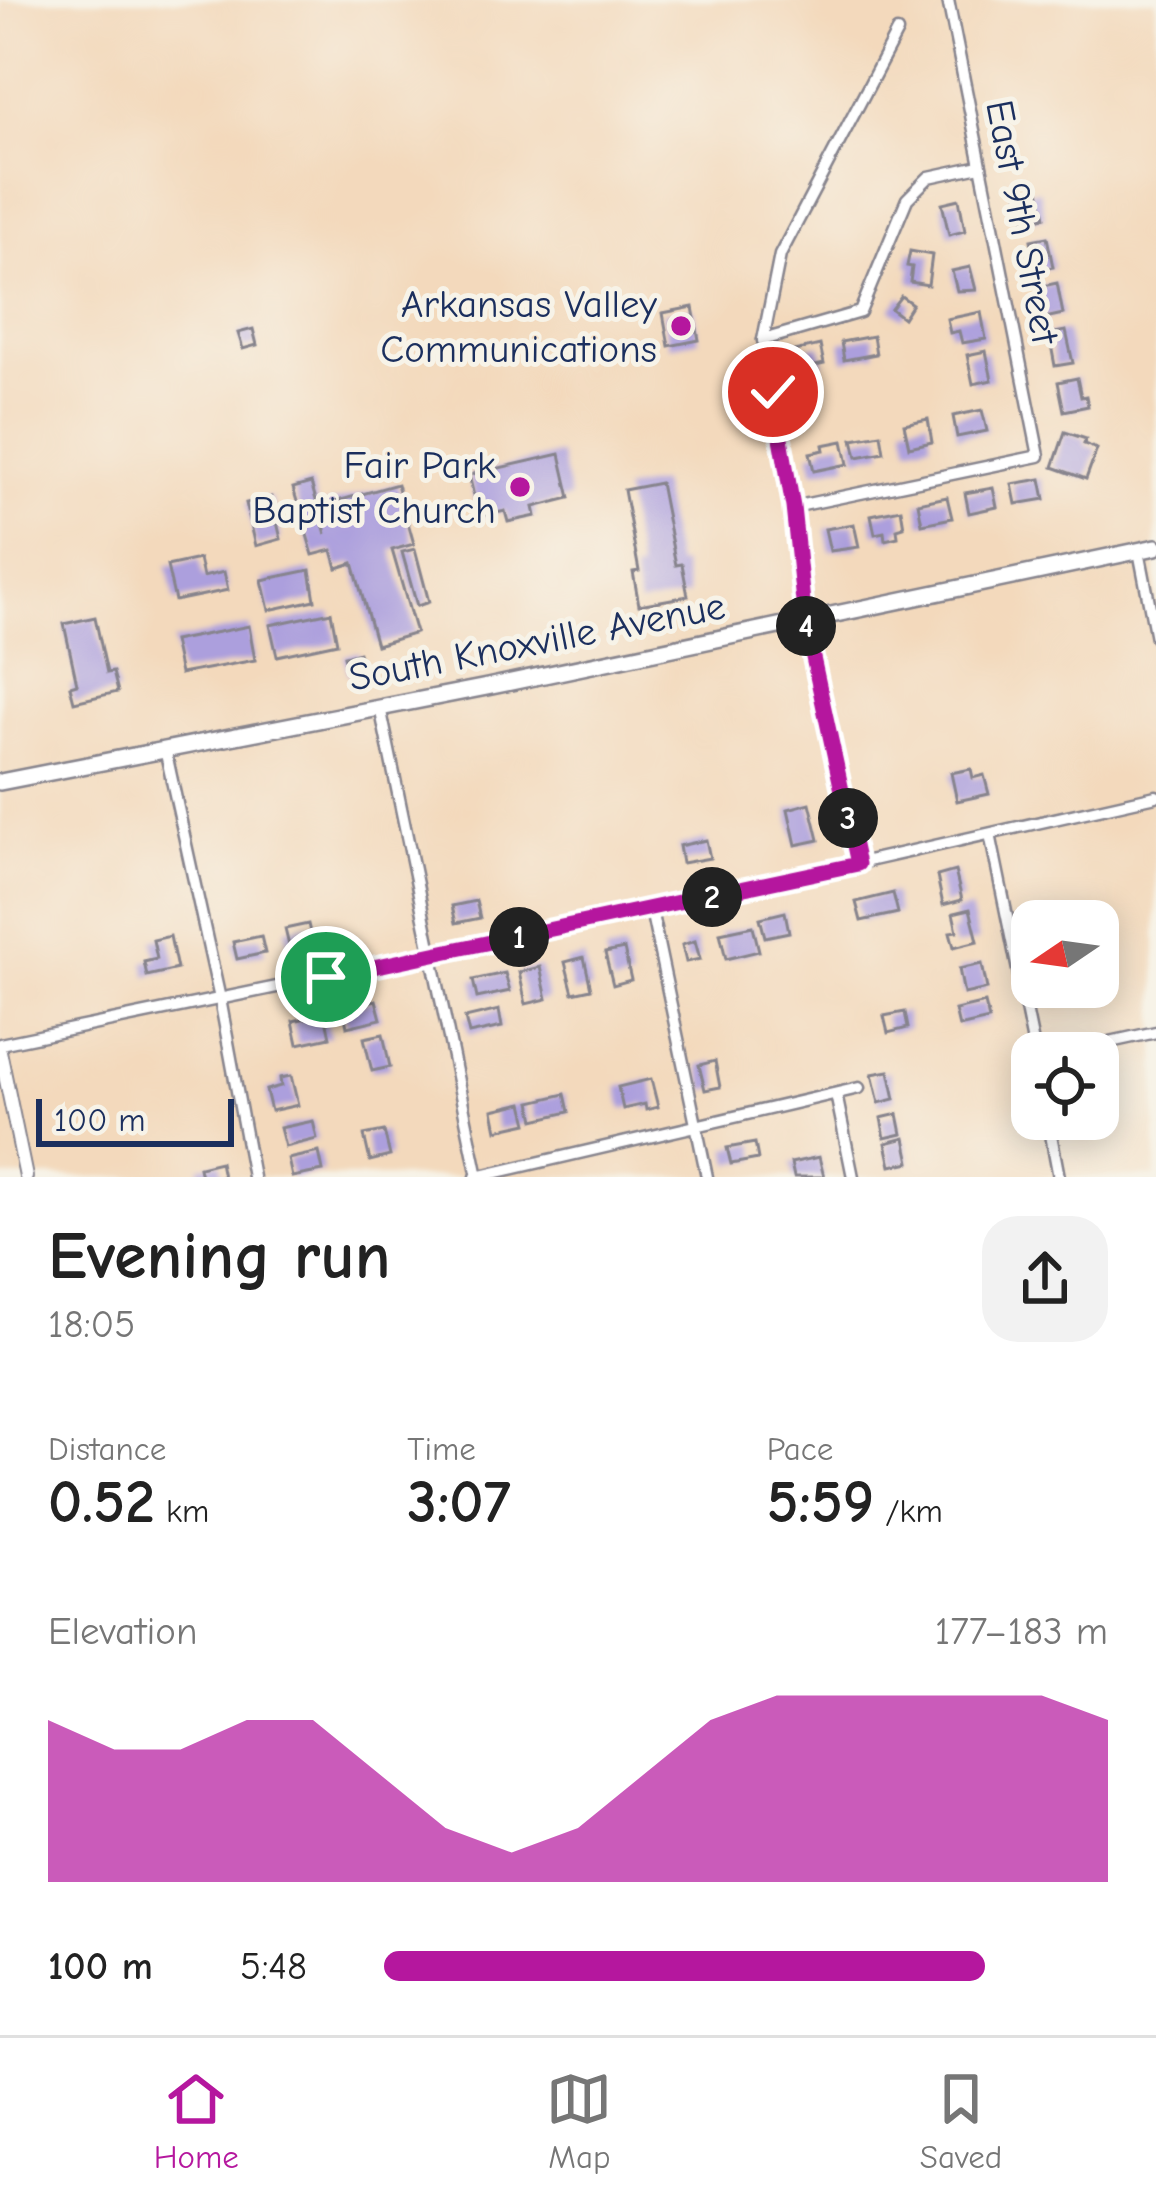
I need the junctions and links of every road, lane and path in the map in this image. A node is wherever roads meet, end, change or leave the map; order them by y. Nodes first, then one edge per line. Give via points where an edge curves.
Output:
1 (948, 0) edge
2 (896, 32) dead end
3 (980, 166) junction
4 (763, 340) junction
5 (793, 507) junction
6 (1148, 549) edge
7 (805, 621) junction
8 (1156, 638) edge
9 (380, 707) junction
10 (165, 749) junction
11 (0, 782) edge
12 (1156, 796) edge
13 (990, 834) junction
14 (858, 864) junction
15 (651, 910) junction
16 (432, 955) junction
17 (220, 999) junction
18 (1031, 1032) edge
19 (1156, 1032) edge
20 (1119, 1040) edge
21 (0, 1047) edge
22 (859, 1088) dead end
23 (836, 1094) junction
24 (696, 1127) junction
25 (1052, 1140) edge
26 (26, 1177) edge
27 (253, 1177) edge
28 (478, 1177) edge
29 (706, 1177) edge
30 (853, 1177) edge
31 (1059, 1177) edge

1 - 3 street, East 9th Street
2 - 4 street via 780,254
3 - 4 street via 929,177 907,199 860,312
3 - 5 street, East 9th Street via 1039,456
4 - 5 street
5 - 7 street
6 - 7 main road, South Knoxville Avenue
6 - 8 street
7 - 9 main road, South Knoxville Avenue
7 - 14 street
9 - 10 main road, South Knoxville Avenue
9 - 16 street
10 - 11 main road, South Knoxville Avenue
10 - 17 street
12 - 13 street
13 - 14 street
13 - 18 street
14 - 15 street
15 - 16 street
15 - 24 street
16 - 17 street
16 - 28 street
17 - 21 street
17 - 27 street
19 - 20 street
21 - 26 street
22 - 23 street
23 - 24 street
23 - 30 street
24 - 28 street
24 - 29 street
25 - 31 street

